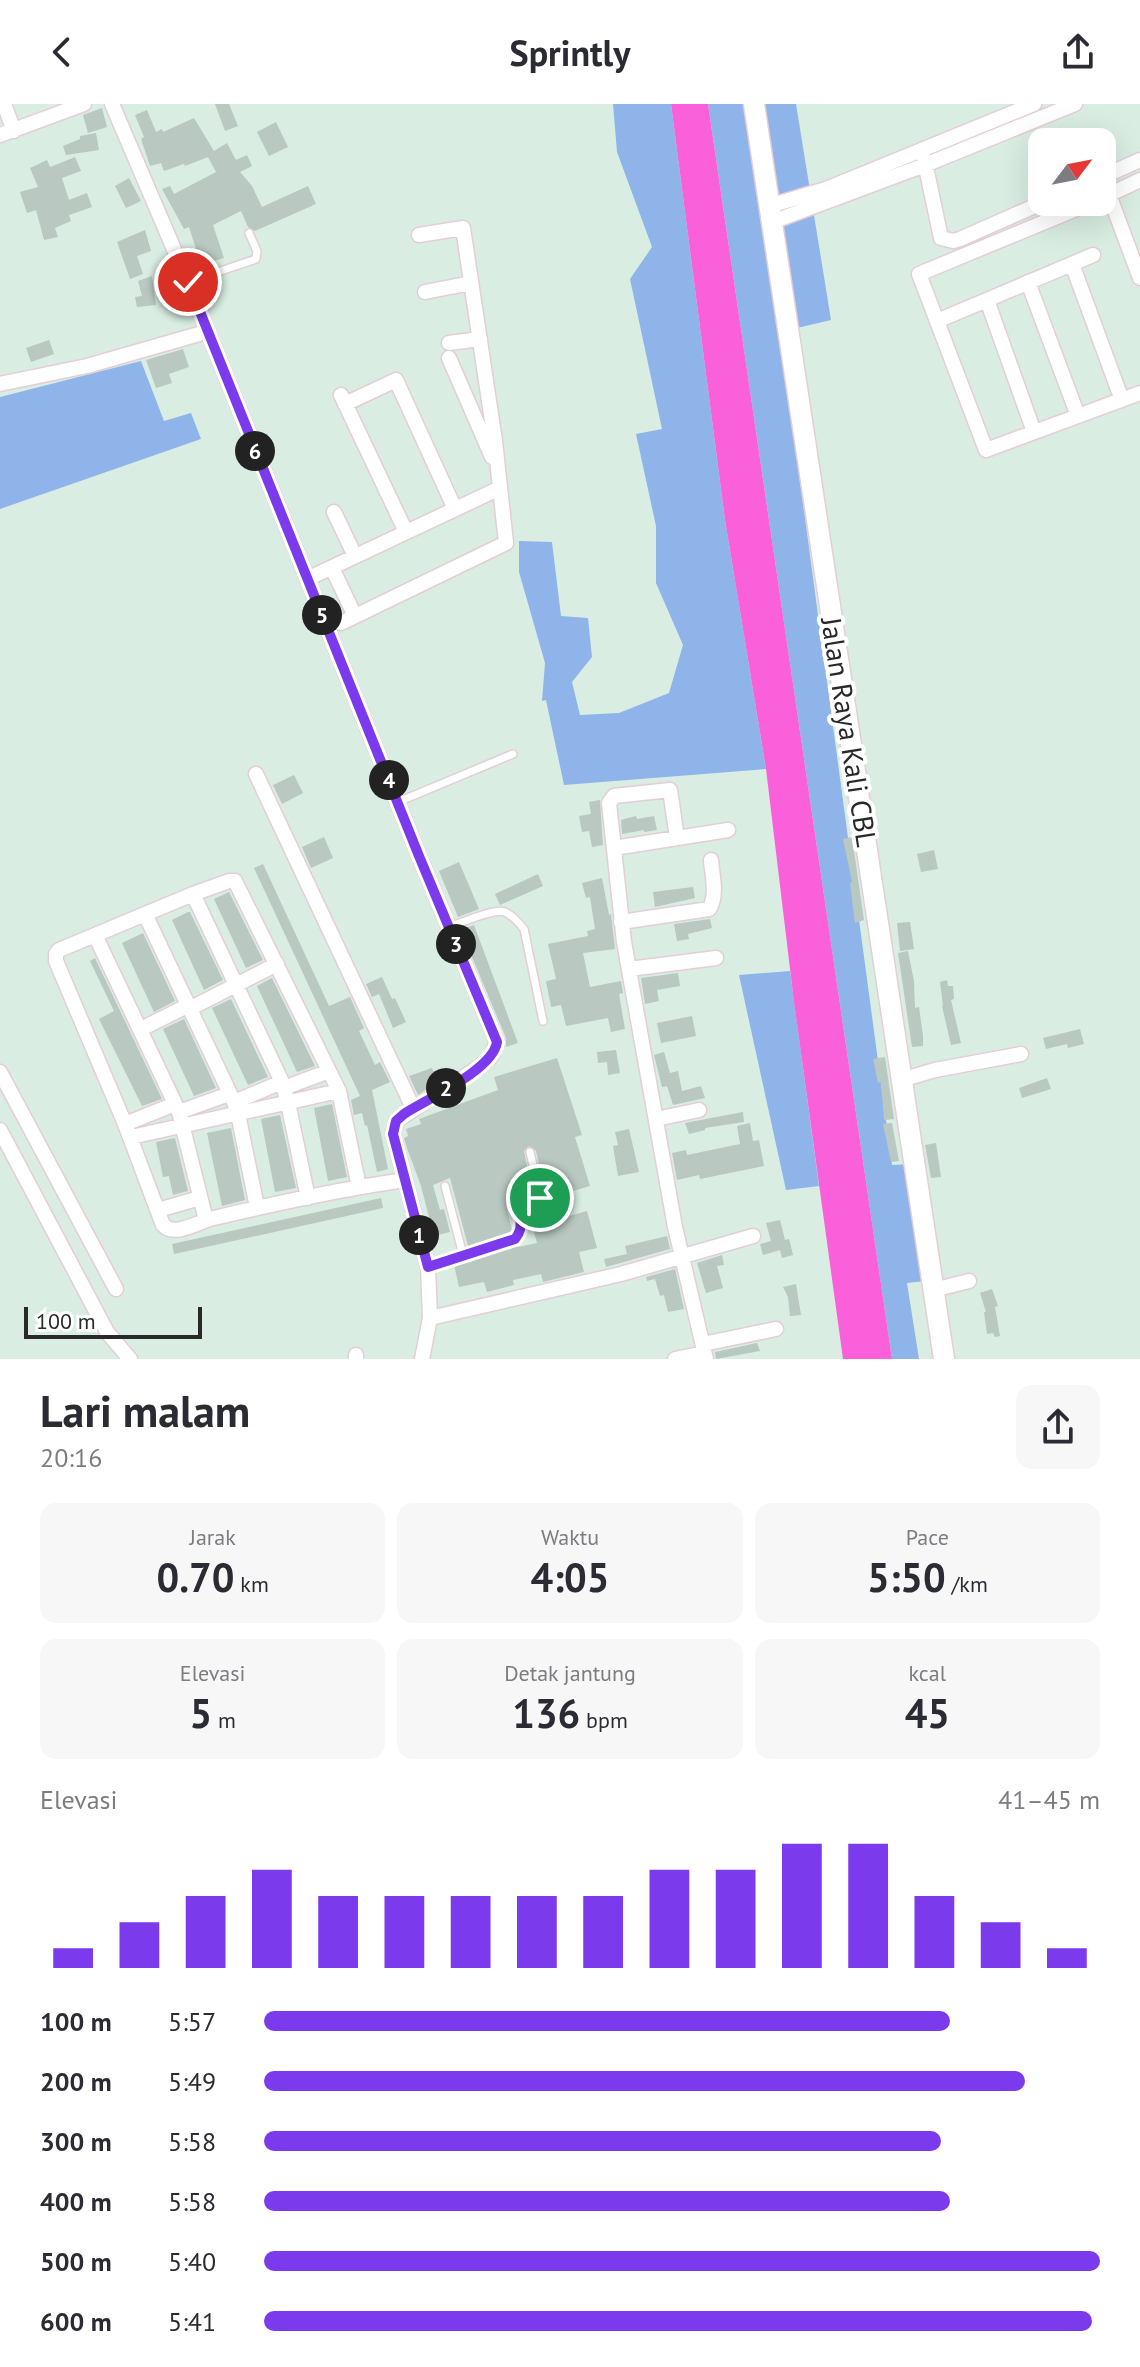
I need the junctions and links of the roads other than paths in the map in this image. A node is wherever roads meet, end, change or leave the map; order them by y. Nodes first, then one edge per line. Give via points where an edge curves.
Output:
1 (4, 104) edge
2 (84, 104) edge
3 (112, 104) edge
4 (754, 104) edge
5 (1034, 104) edge
6 (1075, 104) edge
7 (7, 133) edge
8 (922, 149) junction
9 (1140, 160) edge
10 (925, 165) junction
11 (1116, 171) edge
12 (1140, 180) edge
13 (1116, 192) edge
14 (828, 196) junction
15 (1028, 209) edge
16 (770, 214) junction
17 (1059, 216) edge
18 (1114, 216) edge
19 (249, 233) dead end
20 (419, 235) dead end
21 (1093, 255) dead end
22 (1072, 264) junction
23 (1140, 278) edge
24 (188, 282) junction
25 (1028, 282) junction
26 (471, 283) junction
27 (425, 292) dead end
28 (987, 300) junction
29 (937, 321) junction
30 (206, 332) junction
31 (480, 339) junction
32 (0, 384) edge
33 (1140, 393) edge
34 (1122, 400) junction
35 (1078, 416) junction
36 (1034, 432) junction
37 (498, 472) junction
38 (500, 488) junction
39 (455, 509) junction
40 (334, 512) dead end
41 (406, 532) junction
42 (355, 556) junction
43 (332, 568) junction
44 (307, 579) junction
45 (513, 754) dead end
46 (256, 774) dead end
47 (398, 802) junction
48 (728, 830) dead end
49 (677, 838) junction
50 (614, 848) junction
51 (711, 860) dead end
52 (193, 894) junction
53 (145, 914) junction
54 (621, 922) junction
55 (449, 927) junction
56 (95, 935) junction
57 (716, 958) dead end
58 (277, 964) junction
59 (629, 969) junction
60 (236, 985) junction
61 (188, 1008) junction
62 (543, 1021) dead end
63 (141, 1029) junction
64 (1021, 1054) dead end
65 (329, 1071) junction
66 (0, 1072) edge
67 (901, 1080) junction
68 (283, 1085) junction
69 (339, 1091) junction
70 (234, 1103) junction
71 (288, 1103) junction
72 (413, 1108) junction
73 (699, 1110) dead end
74 (179, 1113) junction
75 (656, 1119) junction
76 (0, 1130) edge
77 (128, 1130) junction
78 (530, 1152) dead end
79 (405, 1180) junction
80 (445, 1186) dead end
81 (359, 1187) junction
82 (200, 1198) junction
83 (308, 1198) junction
84 (257, 1207) junction
85 (158, 1210) junction
86 (206, 1220) junction
87 (753, 1236) dead end
88 (463, 1255) junction
89 (682, 1255) junction
90 (428, 1267) junction
91 (969, 1281) dead end
92 (116, 1289) dead end
93 (933, 1290) junction
94 (430, 1318) junction
95 (776, 1329) dead end
96 (704, 1352) edge
97 (130, 1359) edge
98 (422, 1359) edge
99 (675, 1359) edge
100 (944, 1359) edge

1 - 7 street
2 - 7 street
3 - 24 street
4 - 16 main road, Jalan Raya Kali CBL
5 - 8 street
6 - 10 street
8 - 10 street
8 - 14 street
9 - 11 street
10 - 14 street
10 - 15 street via 938,232 948,241
12 - 13 street
14 - 16 street
16 - 67 main road, Jalan Raya Kali CBL
17 - 29 street via 919,274
18 - 23 street
19 - 24 lane via 256,259
20 - 26 street via 463,228
21 - 22 street
22 - 25 street
22 - 34 street
24 - 30 street
25 - 28 street
25 - 35 street
26 - 27 street
26 - 31 street
28 - 29 street
28 - 36 street
29 - 36 street via 986,450
30 - 32 street
30 - 44 street
31 - 37 street
31 - 37 street via 449,351
33 - 34 street
34 - 35 street
35 - 36 street
37 - 38 street
38 - 39 street
38 - 43 street via 506,543 348,619
39 - 41 street
39 - 41 street via 396,380 343,399
40 - 42 street
41 - 42 street
42 - 43 street
43 - 44 street
44 - 47 street
45 - 47 lane
46 - 72 street
47 - 55 street
48 - 49 street
49 - 50 street
49 - 50 street via 670,790 614,796 609,803
50 - 54 street
51 - 54 street via 714,894 709,909
52 - 53 street
52 - 58 street via 235,881
52 - 60 street
53 - 56 street
53 - 61 street
54 - 59 street
55 - 62 lane via 503,911 517,921 524,929
55 - 72 street via 496,1049 479,1067
56 - 63 street
56 - 77 street via 59,950 56,961
57 - 59 street
58 - 60 street
58 - 65 street
59 - 75 street
60 - 61 street
60 - 68 street
61 - 63 street
61 - 70 street
63 - 74 street
64 - 67 street
65 - 68 street
65 - 69 street
66 - 92 street
67 - 93 main road, Jalan Raya Kali CBL
68 - 70 street
68 - 71 street
69 - 71 street
69 - 81 street
70 - 71 street
70 - 74 street
70 - 74 street
70 - 84 street
71 - 83 street
72 - 79 street via 396,1121 393,1134
73 - 75 street
74 - 77 street
74 - 77 street
74 - 82 street
75 - 89 street
76 - 97 street via 107,1332
77 - 85 street
78 - 88 lane via 540,1198 520,1213 518,1236
79 - 81 street
79 - 90 street
80 - 88 lane
81 - 83 street
82 - 85 street
82 - 86 street
83 - 84 street
84 - 86 street
85 - 86 street via 167,1230
87 - 89 street
88 - 90 lane
89 - 94 street
89 - 96 street
90 - 94 street
91 - 93 street
93 - 100 main road, Jalan Raya Kali CBL
94 - 98 street
95 - 96 street
96 - 99 street

